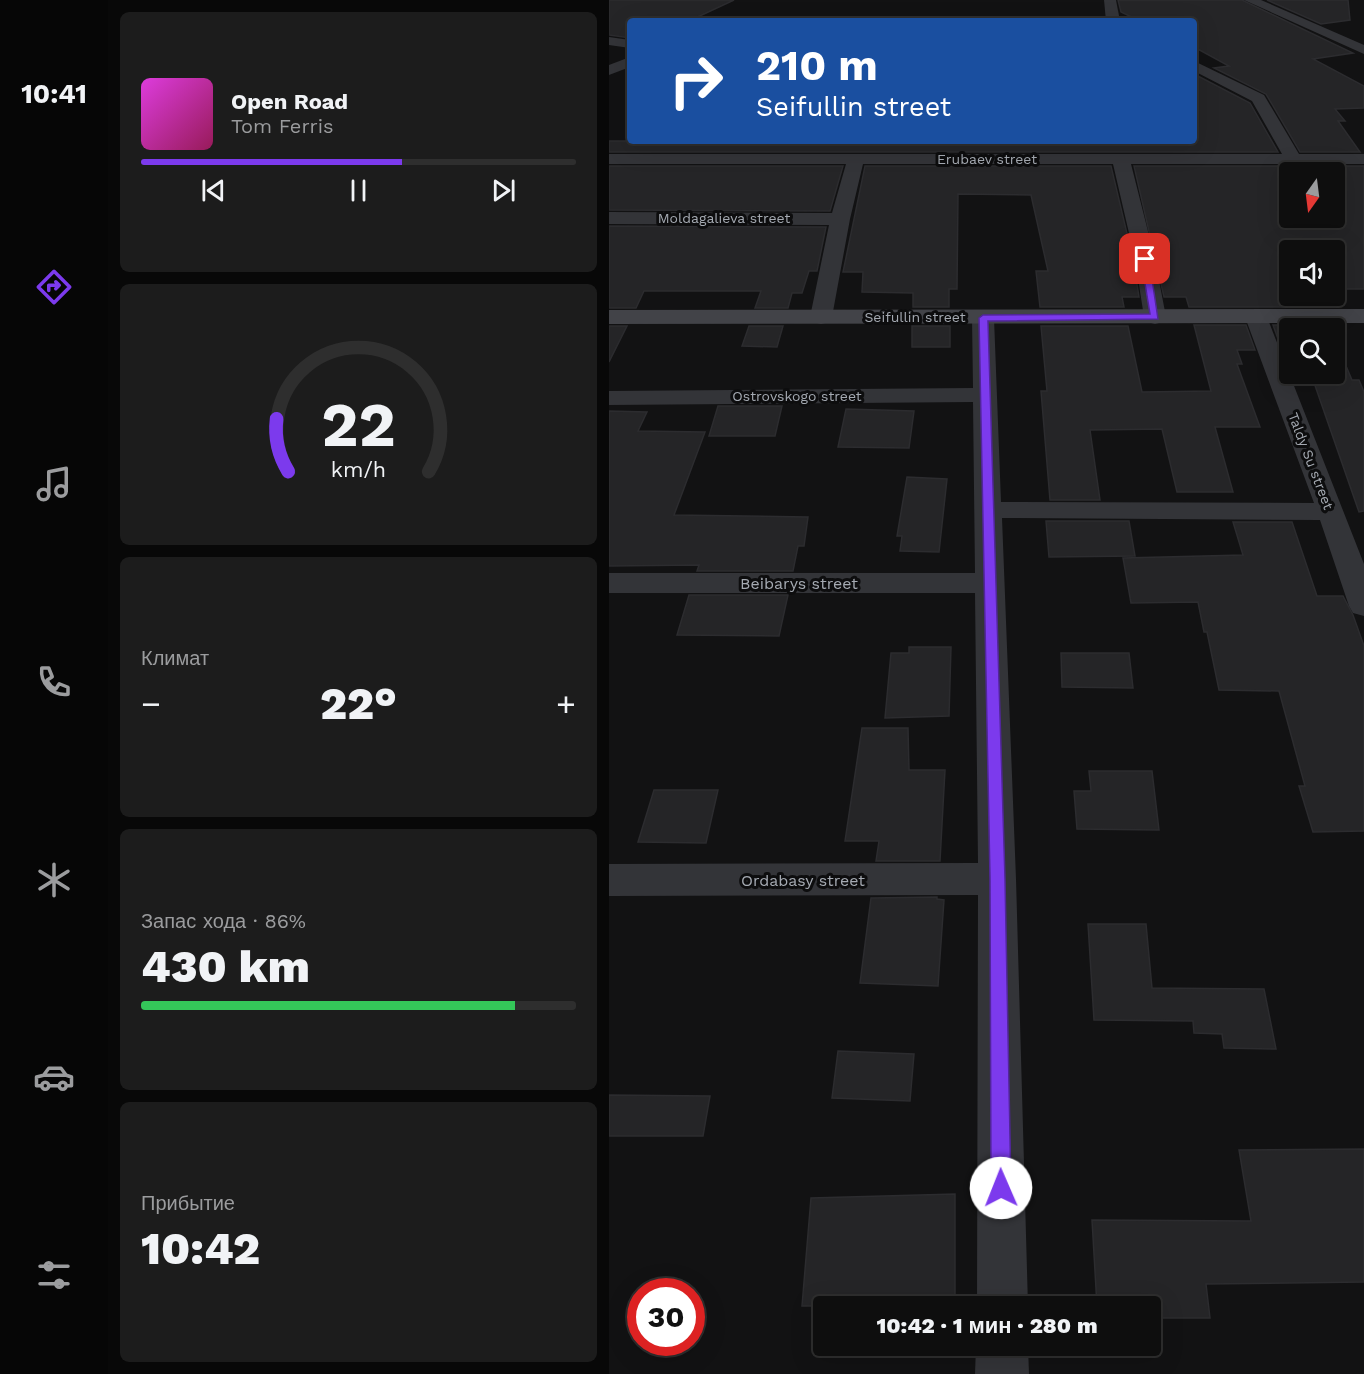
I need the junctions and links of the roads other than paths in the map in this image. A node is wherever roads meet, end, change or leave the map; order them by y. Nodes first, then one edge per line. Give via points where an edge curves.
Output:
1 (1110, 0) edge
2 (1250, 0) edge
3 (1113, 18) edge
4 (609, 41) edge
5 (627, 44) edge
6 (1364, 50) edge
7 (627, 62) edge
8 (1197, 67) edge
9 (609, 71) edge
10 (1082, 144) edge
11 (609, 159) edge
12 (856, 159) junction
13 (1087, 159) junction
14 (1121, 159) junction
15 (1293, 159) junction
16 (1364, 159) edge
17 (609, 218) edge
18 (840, 219) junction
19 (1256, 316) junction
20 (1364, 316) edge
21 (609, 317) edge
22 (821, 317) junction
23 (1155, 317) junction
24 (983, 318) junction
25 (986, 395) junction
26 (609, 398) edge
27 (989, 510) junction
28 (1331, 512) junction
29 (609, 583) edge
30 (990, 583) junction
31 (1364, 606) edge
32 (997, 879) junction
33 (609, 880) edge
34 (1002, 1296) edge
35 (1002, 1356) edge
36 (1002, 1374) edge

1 - 3 street
2 - 6 street
4 - 5 street
7 - 9 street
8 - 15 street via 1258,98
10 - 13 street
11 - 12 street, Erubaev street
12 - 13 street, Erubaev street
12 - 18 street
13 - 14 street, Erubaev street
14 - 15 street, Erubaev street
14 - 23 street
15 - 16 street, Erubaev street
17 - 18 street, Moldagalieva street
18 - 22 street
19 - 20 main road, Seifullin street
19 - 23 main road, Seifullin street
19 - 28 street, Taldy Su street
21 - 22 main road, Seifullin street
22 - 24 main road, Seifullin street
23 - 24 main road, Seifullin street
24 - 25 street
25 - 26 street, Ostrovskogo street
25 - 27 street
27 - 28 street
27 - 30 street
28 - 31 street, Taldy Su street
29 - 30 street, Beibarys street
30 - 32 street
32 - 33 street, Ordabasy street
32 - 34 street
35 - 36 street

